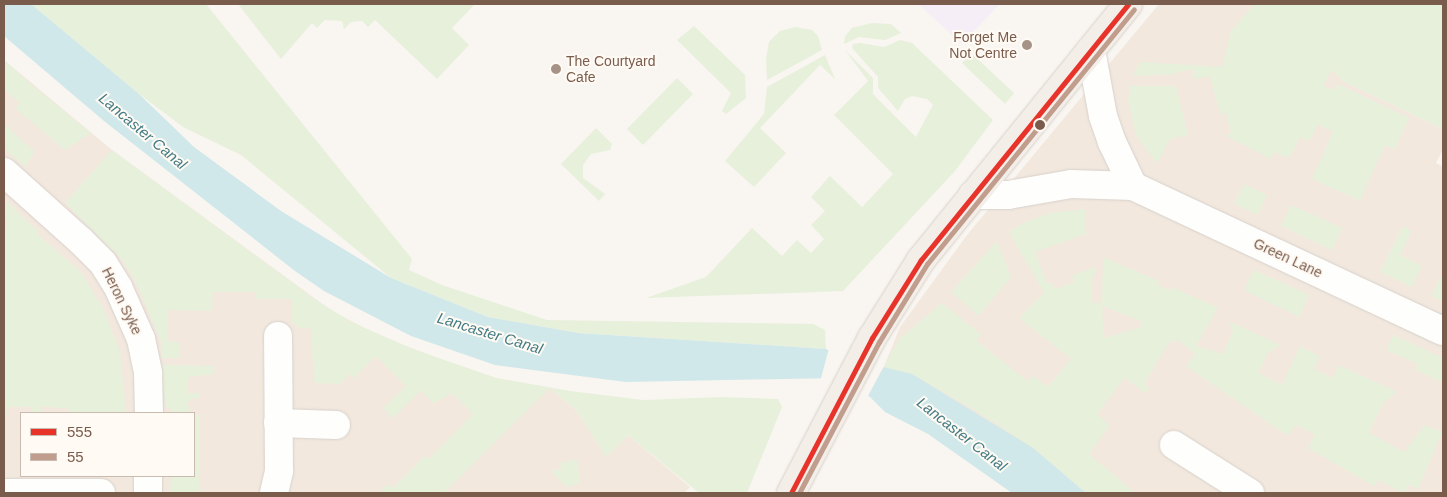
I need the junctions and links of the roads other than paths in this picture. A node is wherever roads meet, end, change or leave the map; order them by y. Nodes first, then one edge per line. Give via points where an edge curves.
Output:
1 (1128, 4) edge
2 (1091, 50) junction
3 (4, 172) edge
4 (1133, 186) junction
5 (973, 195) junction
6 (1443, 330) edge
7 (278, 336) dead end
8 (149, 412) edge
9 (278, 423) junction
10 (336, 425) dead end
11 (1174, 445) dead end
12 (148, 477) edge
13 (4, 493) edge
14 (101, 493) edge
15 (148, 493) edge
16 (274, 493) edge
17 (791, 493) edge
18 (1250, 493) edge

1 - 2 main road
2 - 4 street via 1103,116
2 - 5 main road
3 - 8 street, Heron Syke via 103,263 118,287 141,339 148,373
4 - 5 street, Green Lane via 1072,184 1008,195
4 - 6 street, Green Lane
5 - 17 main road via 921,260 872,338
7 - 9 street
9 - 10 street
9 - 16 street via 279,471
11 - 18 street
12 - 15 street
13 - 14 street

